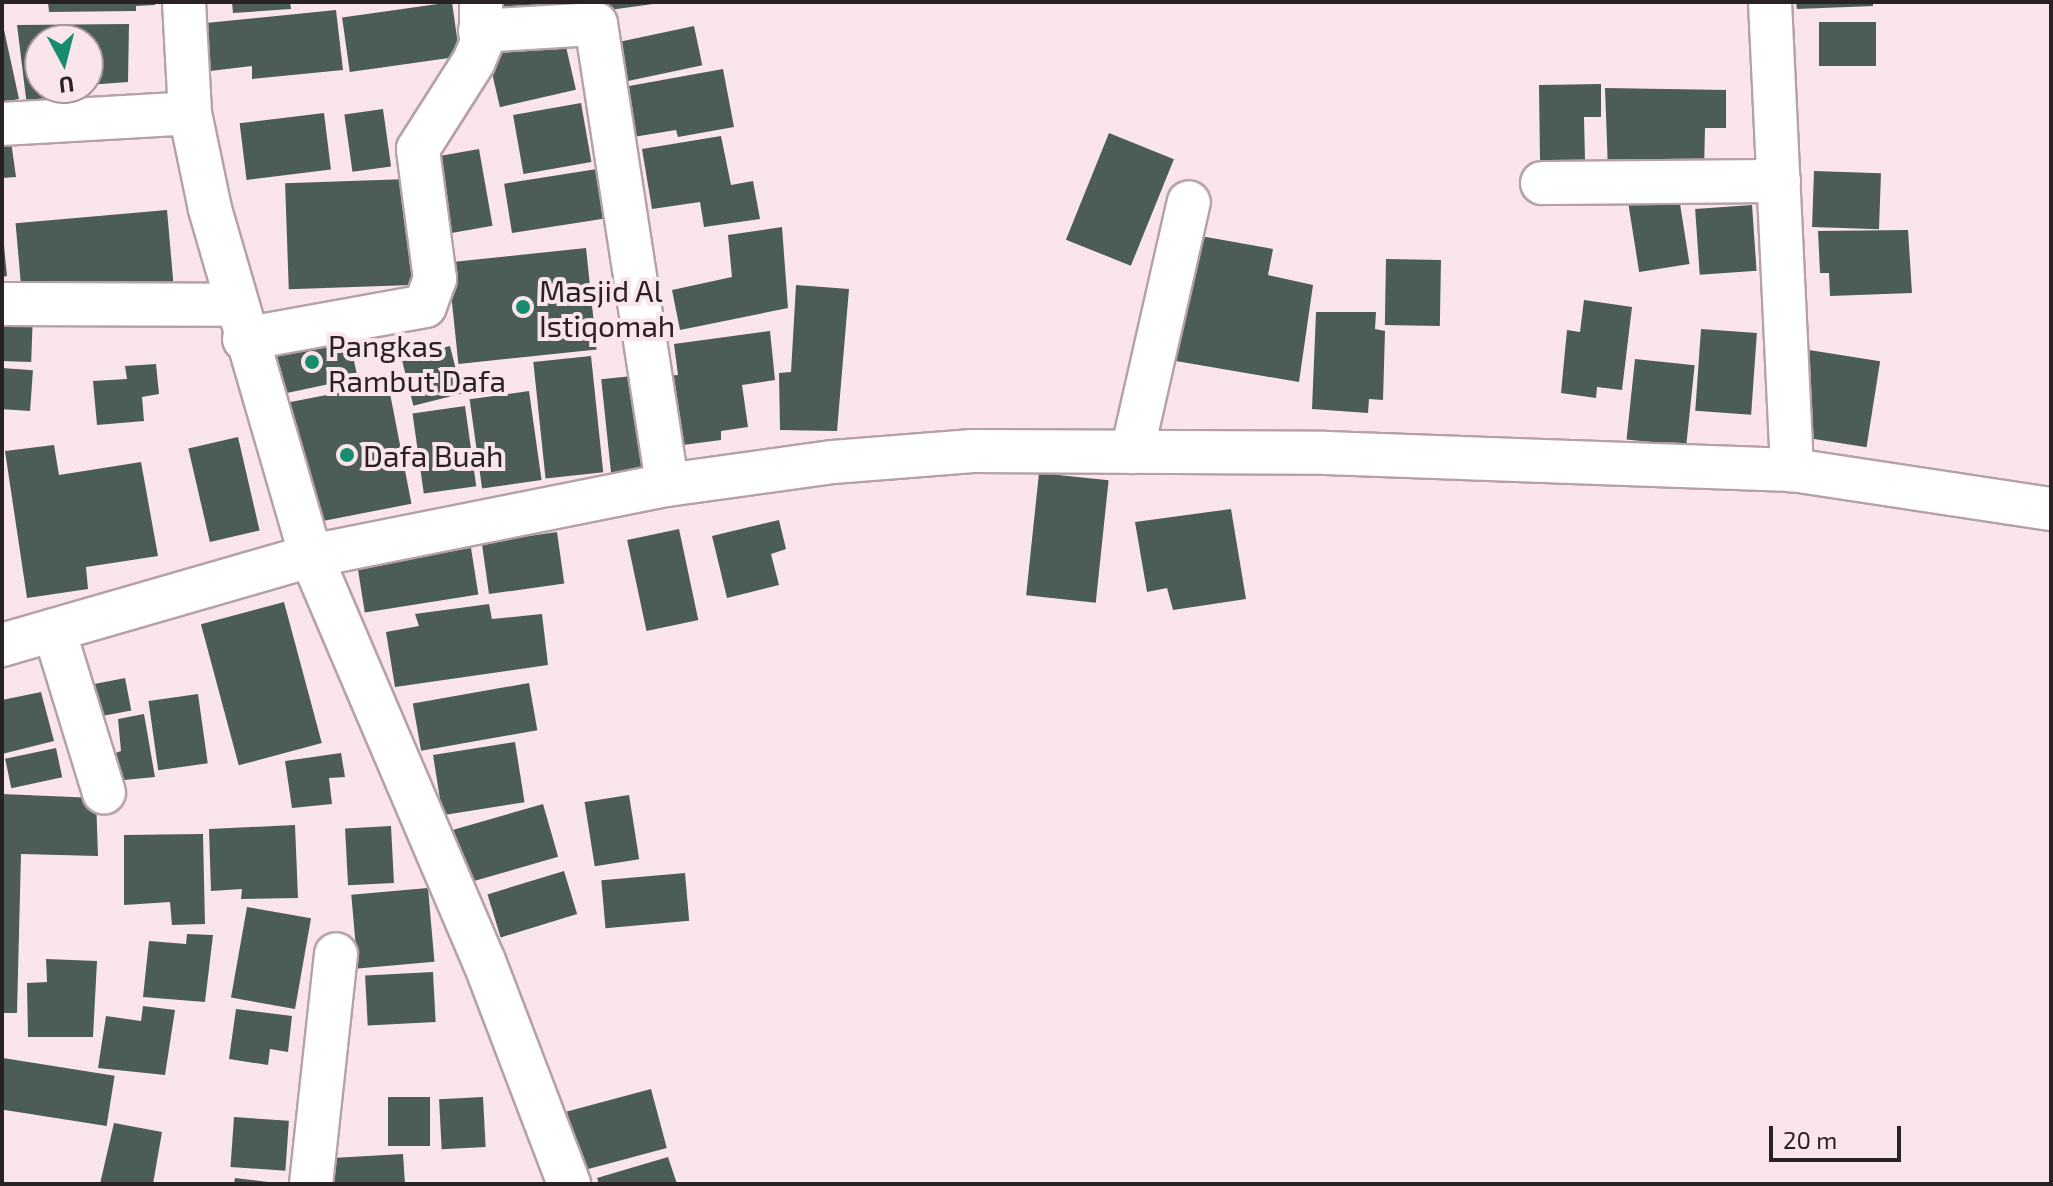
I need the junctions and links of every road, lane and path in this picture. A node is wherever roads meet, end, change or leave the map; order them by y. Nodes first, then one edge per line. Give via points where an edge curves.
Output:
1 (184, 2) edge
2 (1770, 2) edge
3 (481, 17) edge
4 (190, 113) junction
5 (2, 124) edge
6 (1779, 181) junction
7 (1542, 183) dead end
8 (1189, 202) dead end
9 (2, 304) edge
10 (239, 322) junction
11 (1132, 452) junction
12 (1792, 470) junction
13 (667, 485) junction
14 (2051, 509) edge
15 (311, 556) junction
16 (54, 630) junction
17 (2, 645) edge
18 (104, 793) dead end
19 (336, 954) dead end
20 (311, 1184) edge
21 (569, 1184) edge

1 - 4 street
2 - 6 street
3 - 10 street via 474,61 418,149 435,279 425,306
3 - 13 street via 596,24
4 - 5 street
4 - 10 street
6 - 7 street
6 - 12 street
8 - 11 street
9 - 10 street
10 - 15 street
11 - 12 street via 1326,453
11 - 13 street via 957,452 833,462
12 - 14 street
13 - 15 street
15 - 16 street
15 - 21 street via 484,961
16 - 17 street
16 - 18 street
19 - 20 street

